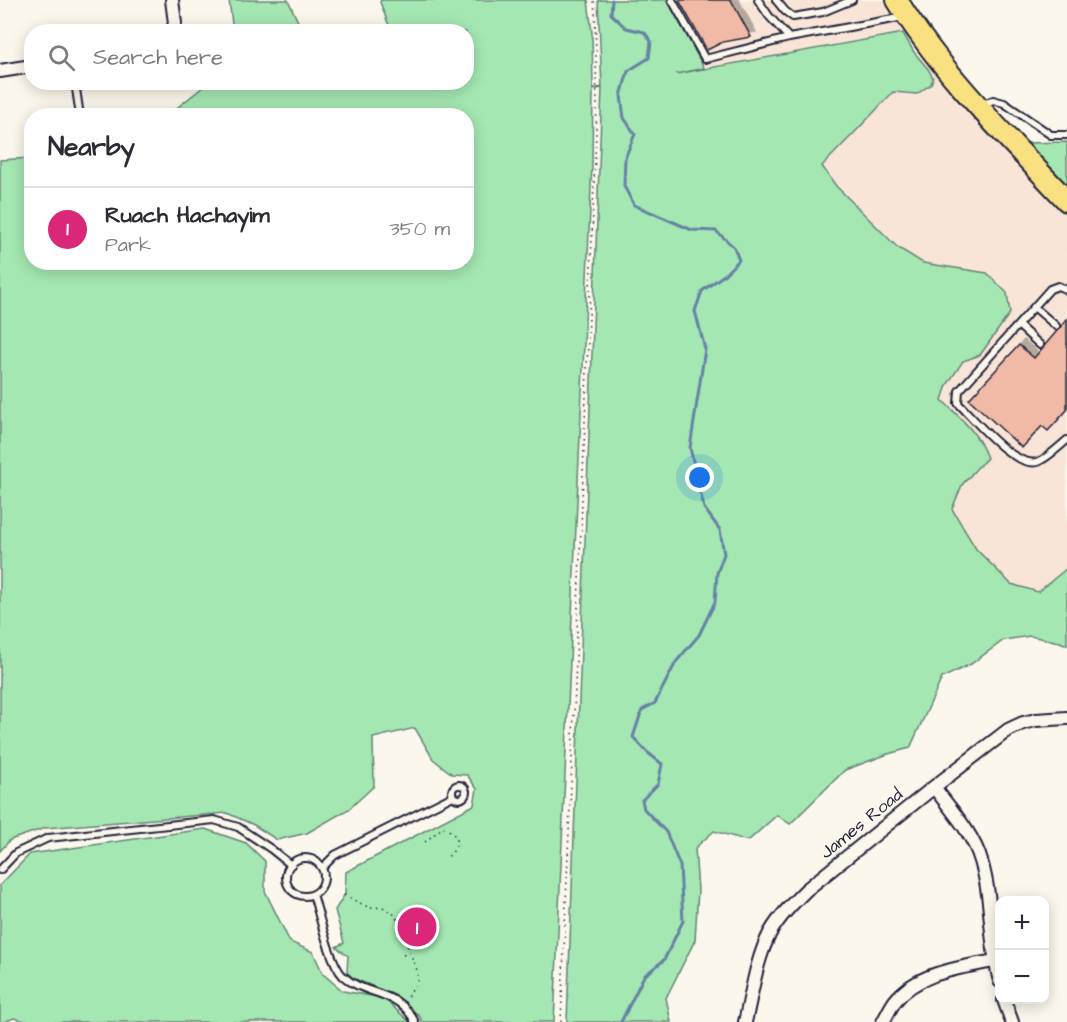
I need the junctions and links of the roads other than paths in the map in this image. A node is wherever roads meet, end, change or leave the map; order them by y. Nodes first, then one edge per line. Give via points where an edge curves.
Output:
1 (172, 0) edge
2 (672, 0) edge
3 (758, 0) edge
4 (776, 0) edge
5 (852, 0) edge
6 (902, 8) edge
7 (175, 24) edge
8 (789, 38) junction
9 (24, 67) edge
10 (0, 71) edge
11 (76, 90) edge
12 (79, 108) edge
13 (981, 108) junction
14 (1067, 135) edge
15 (1067, 201) edge
16 (1067, 290) edge
17 (1034, 307) junction
18 (1018, 325) junction
19 (1056, 326) dead end
20 (1040, 345) dead end
21 (1067, 440) edge
22 (1067, 718) edge
23 (934, 787) junction
24 (453, 796) dead end
25 (291, 865) junction
26 (322, 868) junction
27 (0, 870) edge
28 (313, 894) junction
29 (994, 961) junction
30 (995, 965) edge
31 (1006, 1004) edge
32 (415, 1022) edge
33 (745, 1022) edge
34 (883, 1022) edge
35 (1012, 1022) edge

1 - 7 street
2 - 8 lane via 705,59
3 - 8 lane
4 - 5 lane via 793,17 823,12
6 - 8 lane
6 - 13 main road via 932,51
9 - 10 street
11 - 12 lane
13 - 14 lane via 993,100 1004,103 1051,135
13 - 15 main road
16 - 17 lane via 1058,286 1050,290
17 - 18 lane
17 - 19 lane
18 - 20 lane
18 - 21 lane via 958,391 958,403 1009,454 1026,462 1039,462
22 - 23 street, James Road via 1036,720 1008,730
23 - 29 street via 969,833 981,860
23 - 33 street, James Road via 789,907 770,933 760,958
24 - 26 lane via 335,855
25 - 26 lane via 307,858
25 - 27 lane via 238,827 214,820 48,838 16,853
25 - 28 lane via 286,877 290,889 300,896
26 - 28 lane via 322,886
28 - 32 lane via 333,962 342,975 353,984 393,999
29 - 30 street
29 - 34 street via 913,985 894,1003
31 - 35 street

